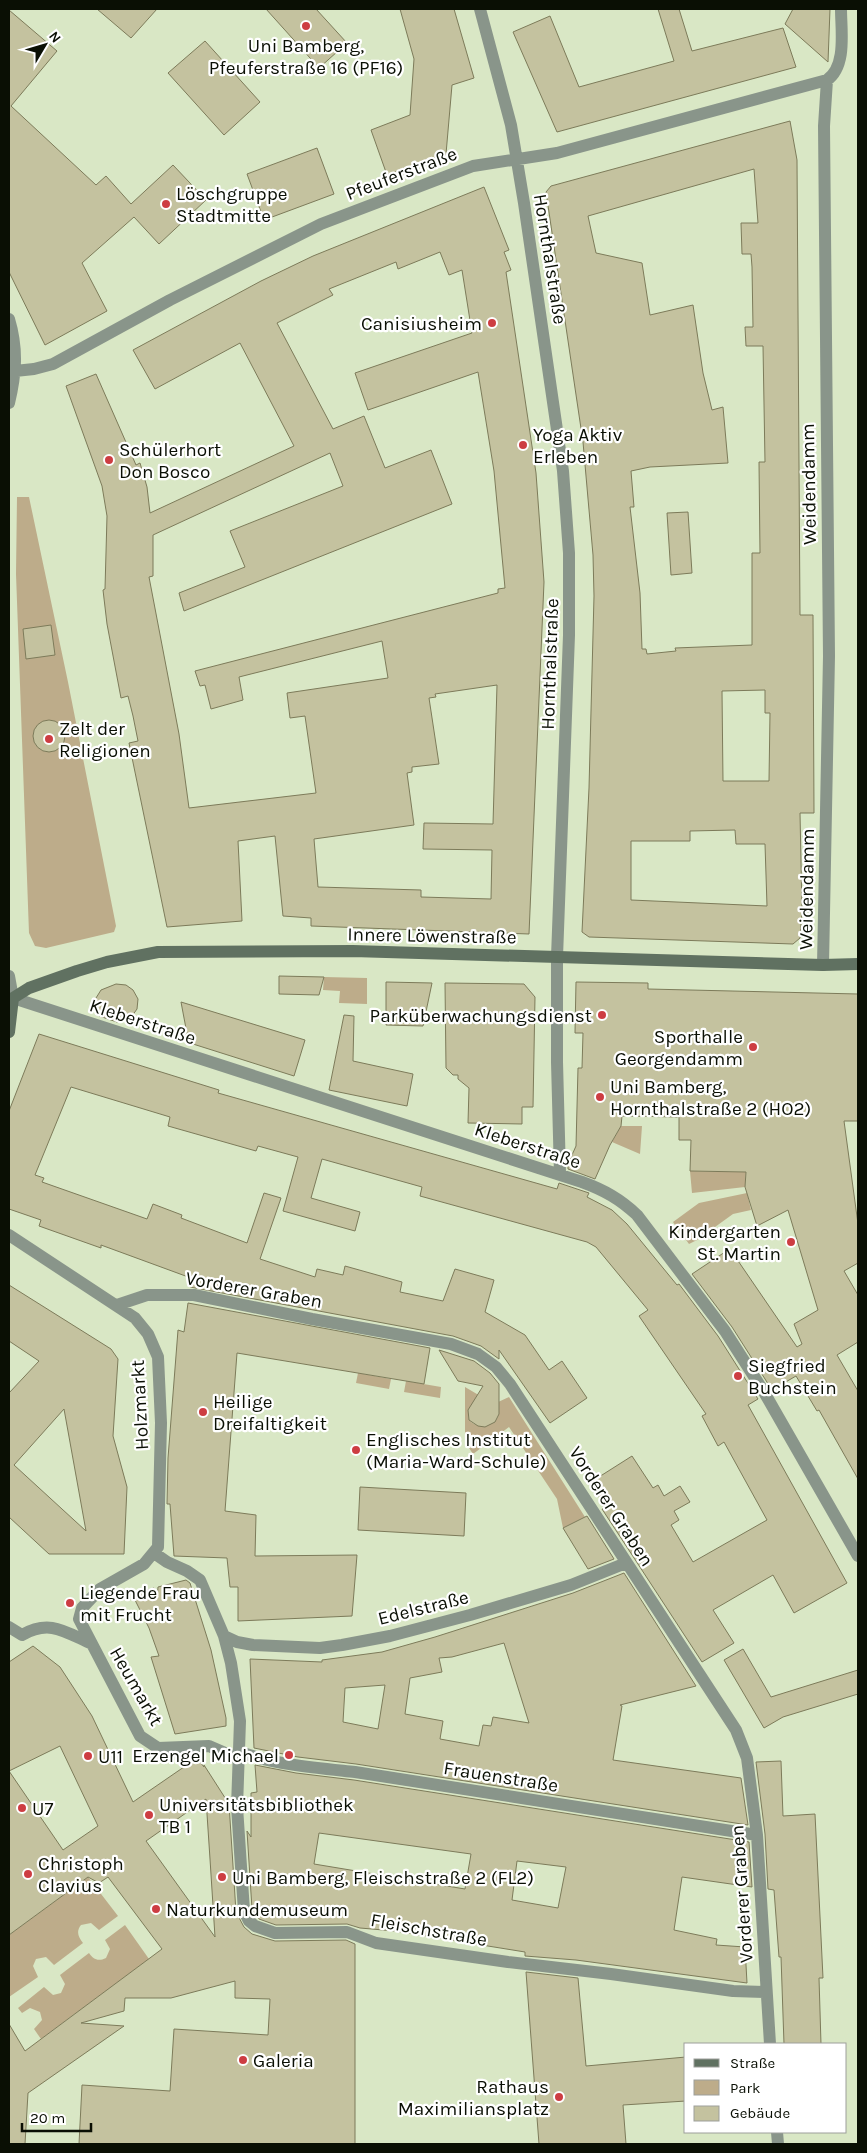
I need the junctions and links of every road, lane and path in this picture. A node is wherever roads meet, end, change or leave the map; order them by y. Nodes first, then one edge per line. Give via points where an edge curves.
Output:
1 (480, 9) edge
2 (841, 9) edge
3 (827, 80) junction
4 (516, 158) junction
5 (9, 319) edge
6 (15, 371) junction
7 (9, 403) edge
8 (557, 957) junction
9 (858, 964) edge
10 (823, 965) junction
11 (9, 976) edge
12 (11, 998) edge
13 (9, 1032) edge
14 (560, 1174) junction
15 (9, 1235) edge
16 (116, 1305) junction
17 (154, 1553) junction
18 (858, 1556) edge
19 (626, 1562) junction
20 (9, 1627) edge
21 (224, 1636) junction
22 (92, 1644) junction
23 (240, 1756) junction
24 (757, 1835) junction
25 (766, 1992) junction
26 (770, 2043) edge

1 - 4 street, Hornthalstraße via 512,125
2 - 3 street, Weidendamm via 839,64 835,74
3 - 4 street, Pfeuferstraße via 557,153
3 - 10 street, Weidendamm via 824,126 829,656
4 - 6 street, Pfeuferstraße via 473,166 321,224 170,300 53,364
4 - 8 street, Hornthalstraße via 563,471 569,553
5 - 6 street via 14,338
6 - 7 street
8 - 10 street, Innere Löwenstraße
8 - 12 street, Innere Löwenstraße via 353,951 158,952 77,971
8 - 14 street, Hornthalstraße
9 - 10 street, Innere Löwenstraße
11 - 12 street
12 - 13 street
12 - 14 street, Kleberstraße
14 - 18 street, Kleberstraße via 604,1190 638,1215 725,1331 764,1392
15 - 16 street, Holzmarkt
16 - 17 street, Holzmarkt via 135,1318 148,1334 158,1357 159,1540
16 - 19 street, Vorderer Graben via 147,1295 194,1295 451,1344 478,1354 496,1367 510,1384
17 - 21 street, Fleischstraße via 200,1580
17 - 22 street, Heumarkt via 144,1564 100,1589 82,1608 79,1619
19 - 21 street, Edelstraße via 571,1585 470,1615 342,1645 320,1648 253,1645
19 - 24 street, Vorderer Graben via 736,1730 746,1758
20 - 22 street, Heumarkt via 22,1635 36,1627 52,1627
21 - 23 street, Fleischstraße via 240,1721
22 - 23 street, Heumarkt via 140,1736 158,1748 208,1746
23 - 24 street, Frauenstraße
23 - 25 street, Fleischstraße via 238,1807 244,1911 255,1926 275,1933 347,1932 376,1943 508,1962 733,1991
24 - 25 street, Vorderer Graben
25 - 26 street, Vorderer Graben

